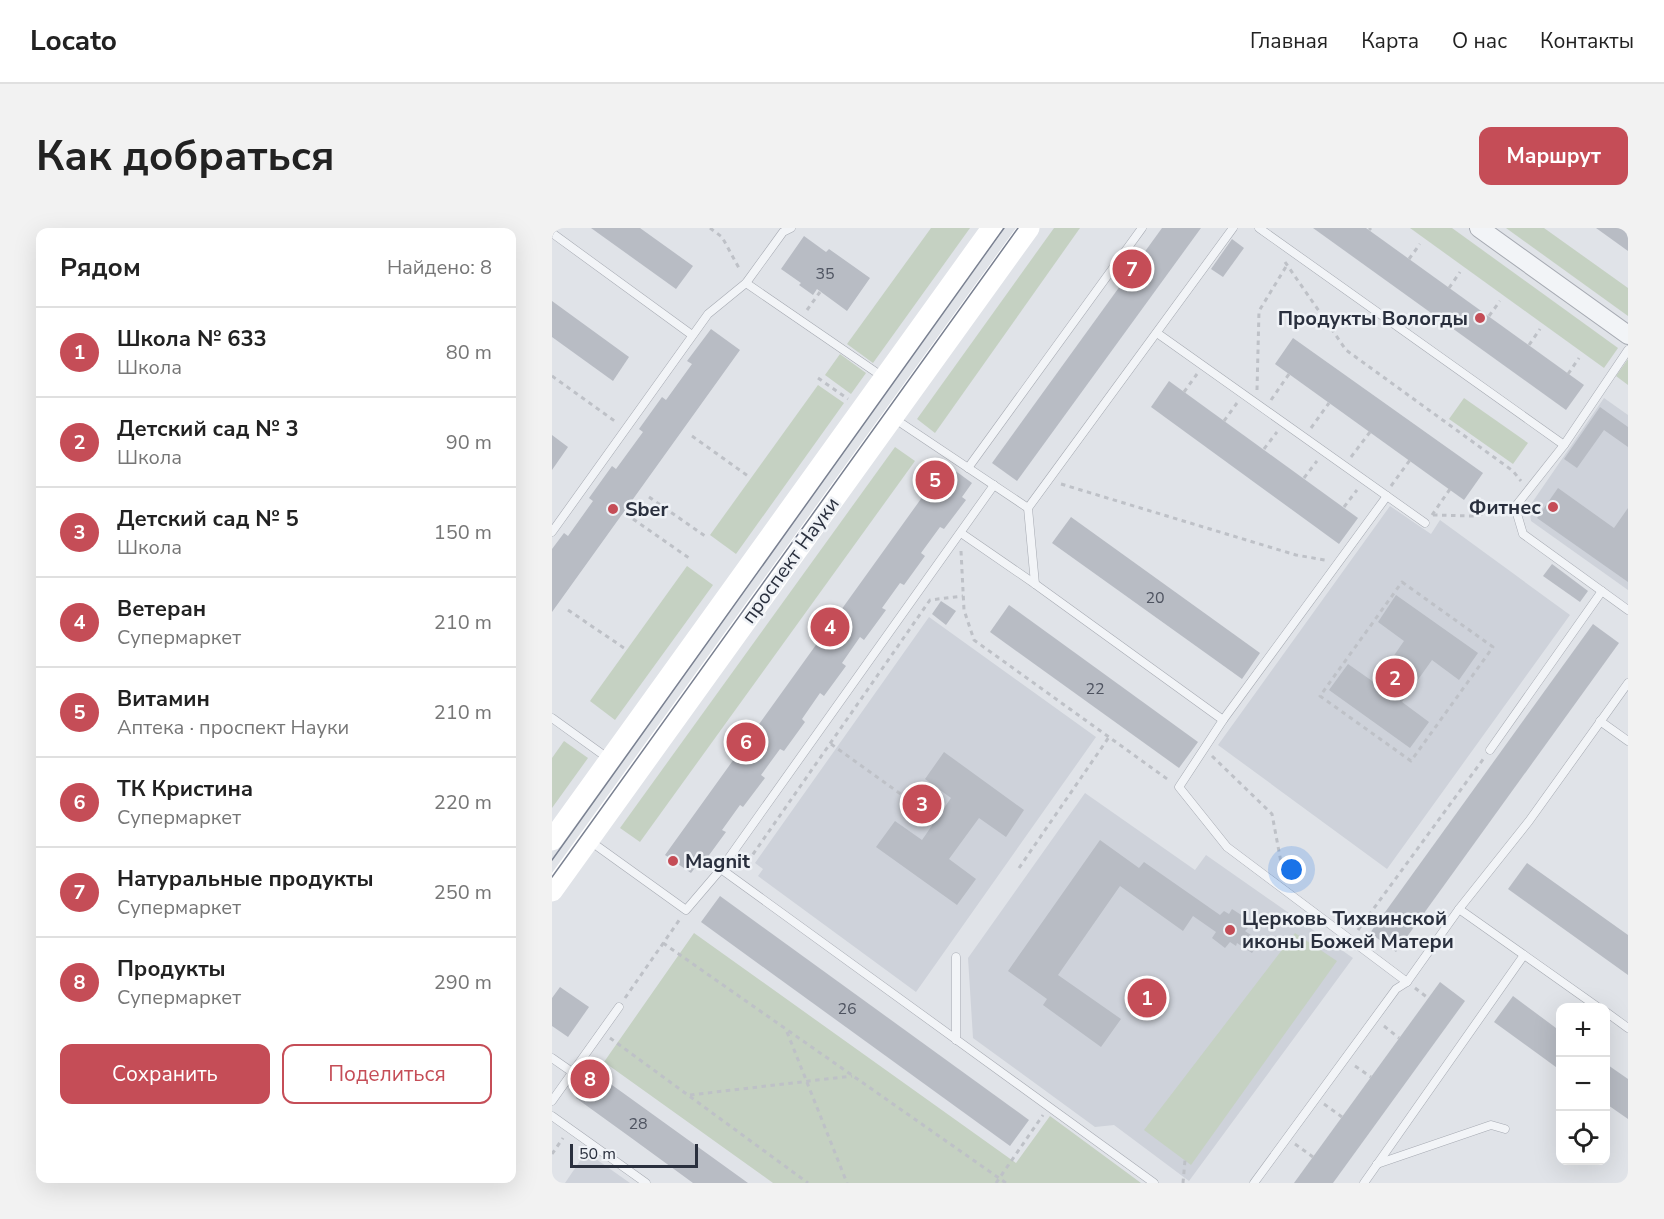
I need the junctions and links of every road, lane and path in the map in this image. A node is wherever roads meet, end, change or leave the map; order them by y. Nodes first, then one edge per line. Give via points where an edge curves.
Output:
1 (710, 228) edge
2 (791, 228) edge
3 (992, 228) edge
4 (1029, 228) edge
5 (1142, 228) edge
6 (1233, 228) edge
7 (1259, 228) edge
8 (1479, 228) edge
9 (552, 233) edge
10 (1420, 244) dead end
11 (1283, 259) dead end
12 (1409, 259) dead end
13 (1287, 265) junction
14 (1460, 272) dead end
15 (747, 283) junction
16 (1449, 288) dead end
17 (820, 292) dead end
18 (1500, 301) dead end
19 (1489, 316) dead end
20 (799, 319) junction
21 (1540, 329) dead end
22 (1156, 333) junction
23 (692, 335) junction
24 (1628, 335) edge
25 (1529, 345) dead end
26 (1628, 350) edge
27 (1579, 358) dead end
28 (1203, 366) junction
29 (1289, 374) dead end
30 (1568, 374) dead end
31 (552, 376) edge
32 (818, 378) dead end
33 (884, 378) junction
34 (1184, 392) dead end
35 (1243, 395) junction
36 (852, 401) dead end
37 (1329, 403) dead end
38 (1261, 407) junction
39 (893, 417) junction
40 (1224, 421) dead end
41 (1284, 423) junction
42 (626, 428) junction
43 (1370, 432) dead end
44 (692, 436) dead end
45 (1305, 438) junction
46 (1564, 445) junction
47 (1264, 449) dead end
48 (1324, 452) junction
49 (1410, 460) dead end
50 (1345, 466) junction
51 (969, 468) junction
52 (748, 476) dead end
53 (1304, 478) dead end
54 (1364, 480) junction
55 (1048, 481) junction
56 (993, 485) junction
57 (1450, 489) dead end
58 (1528, 491) junction
59 (1386, 495) junction
60 (649, 497) dead end
61 (1344, 507) dead end
62 (1515, 507) junction
63 (1028, 508) junction
64 (633, 519) dead end
65 (1425, 523) dead end
66 (552, 532) edge
67 (961, 533) junction
68 (705, 536) dead end
69 (689, 558) dead end
70 (1339, 562) junction
71 (1402, 582) joint
72 (1035, 584) junction
73 (1602, 591) junction
74 (963, 596) junction
75 (568, 610) dead end
76 (1628, 610) edge
77 (624, 648) dead end
78 (1628, 683) edge
79 (552, 718) edge
80 (1223, 720) junction
81 (1600, 721) junction
82 (817, 734) junction
83 (1109, 737) junction
84 (1628, 741) edge
85 (1204, 748) junction
86 (1490, 750) joint
87 (610, 759) junction
88 (1179, 788) junction
89 (902, 795) dead end
90 (552, 840) edge
91 (589, 840) junction
92 (1019, 868) dead end
93 (722, 871) junction
94 (1285, 890) junction
95 (552, 891) edge
96 (1459, 909) junction
97 (686, 910) junction
98 (1352, 940) junction
99 (663, 943) junction
100 (1524, 955) junction
101 (956, 957) dead end
102 (1407, 982) junction
103 (1592, 1003) edge
104 (619, 1007) joint
105 (1610, 1015) edge
106 (1374, 1018) junction
107 (1628, 1028) edge
108 (787, 1030) junction
109 (602, 1032) junction
110 (1399, 1038) dead end
111 (956, 1040) junction
112 (552, 1058) edge
113 (1345, 1058) junction
114 (572, 1072) junction
115 (852, 1076) junction
116 (1371, 1077) dead end
117 (807, 1081) junction
118 (688, 1095) junction
119 (1316, 1098) junction
120 (552, 1101) edge
121 (1049, 1107) junction
122 (552, 1116) edge
123 (1342, 1117) dead end
124 (570, 1129) junction
125 (1505, 1129) dead end
126 (1287, 1138) junction
127 (552, 1154) edge
128 (1313, 1157) dead end
129 (1185, 1160) dead end
130 (1377, 1164) junction
131 (998, 1178) junction
132 (646, 1183) edge
133 (808, 1183) edge
134 (847, 1183) edge
135 (996, 1183) edge
136 (1006, 1183) edge
137 (1154, 1183) edge
138 (1184, 1183) edge
139 (1254, 1183) edge
140 (1364, 1183) edge

1 - 15 path via 722,237
2 - 15 lane via 783,232
3 - 33 main road, проспект Науки
4 - 39 main road, проспект Науки
5 - 51 lane
6 - 22 lane
7 - 46 lane
8 - 24 street
9 - 23 lane
10 - 12 path
11 - 13 path
13 - 38 path via 1259,310
13 - 58 path via 1346,350 1514,471
14 - 16 path
15 - 20 lane
15 - 23 lane via 708,314
17 - 20 path
18 - 19 path
20 - 33 lane
21 - 25 path
22 - 28 lane
22 - 55 lane
23 - 42 lane
26 - 46 lane
27 - 30 path
28 - 34 path
28 - 35 lane
29 - 38 path
31 - 42 path
32 - 36 path
33 - 87 main road, проспект Науки
35 - 38 lane
35 - 40 path
37 - 45 path
38 - 41 lane
39 - 51 lane
39 - 91 main road, проспект Науки
41 - 45 lane
41 - 47 path
42 - 66 lane
43 - 50 path
44 - 52 path
45 - 48 lane
46 - 58 lane
48 - 50 lane
48 - 53 path
49 - 59 path
50 - 54 lane
51 - 56 lane
54 - 59 lane
54 - 61 path
55 - 63 lane
55 - 70 path via 1296,555
56 - 63 lane
56 - 67 lane
57 - 62 path via 1431,515 1473,516
58 - 62 lane
59 - 65 lane
59 - 70 lane
60 - 68 path
62 - 73 lane via 1523,534
63 - 72 lane
64 - 69 path
67 - 72 lane
67 - 74 path
67 - 82 lane
70 - 80 lane
71 - 71 path via 1493,647 1411,761 1320,696
72 - 80 lane
73 - 76 lane
73 - 86 lane
74 - 83 path via 974,640
74 - 93 path via 930,600 750,860
75 - 77 path
78 - 81 lane
79 - 87 lane
80 - 85 lane
81 - 84 lane
81 - 96 lane via 1529,821
82 - 89 path
82 - 93 lane
83 - 88 path
83 - 92 path
85 - 88 lane
85 - 94 path via 1272,814
86 - 98 path
87 - 90 main road, проспект Науки
88 - 94 lane via 1227,847
91 - 95 main road, проспект Науки
91 - 97 lane
93 - 97 lane
93 - 111 lane
94 - 98 lane
96 - 100 lane
96 - 102 lane
97 - 99 path
98 - 102 lane
99 - 104 path
99 - 108 path
100 - 103 lane
100 - 130 lane
101 - 111 lane
102 - 106 lane via 1396,989
104 - 109 lane
105 - 107 lane
106 - 110 path
106 - 113 lane
108 - 115 path
108 - 117 path
109 - 114 lane
109 - 118 path
111 - 121 lane
112 - 114 lane
113 - 116 path
113 - 119 lane
114 - 120 lane
115 - 117 path
115 - 131 path
117 - 118 path
117 - 134 path
118 - 133 path
119 - 123 path
119 - 126 lane
121 - 131 path
121 - 137 lane
122 - 124 lane
124 - 127 path
124 - 132 lane
125 - 130 lane via 1491,1125
126 - 128 path
126 - 139 lane
129 - 138 path
130 - 140 lane
131 - 135 path
131 - 136 path

